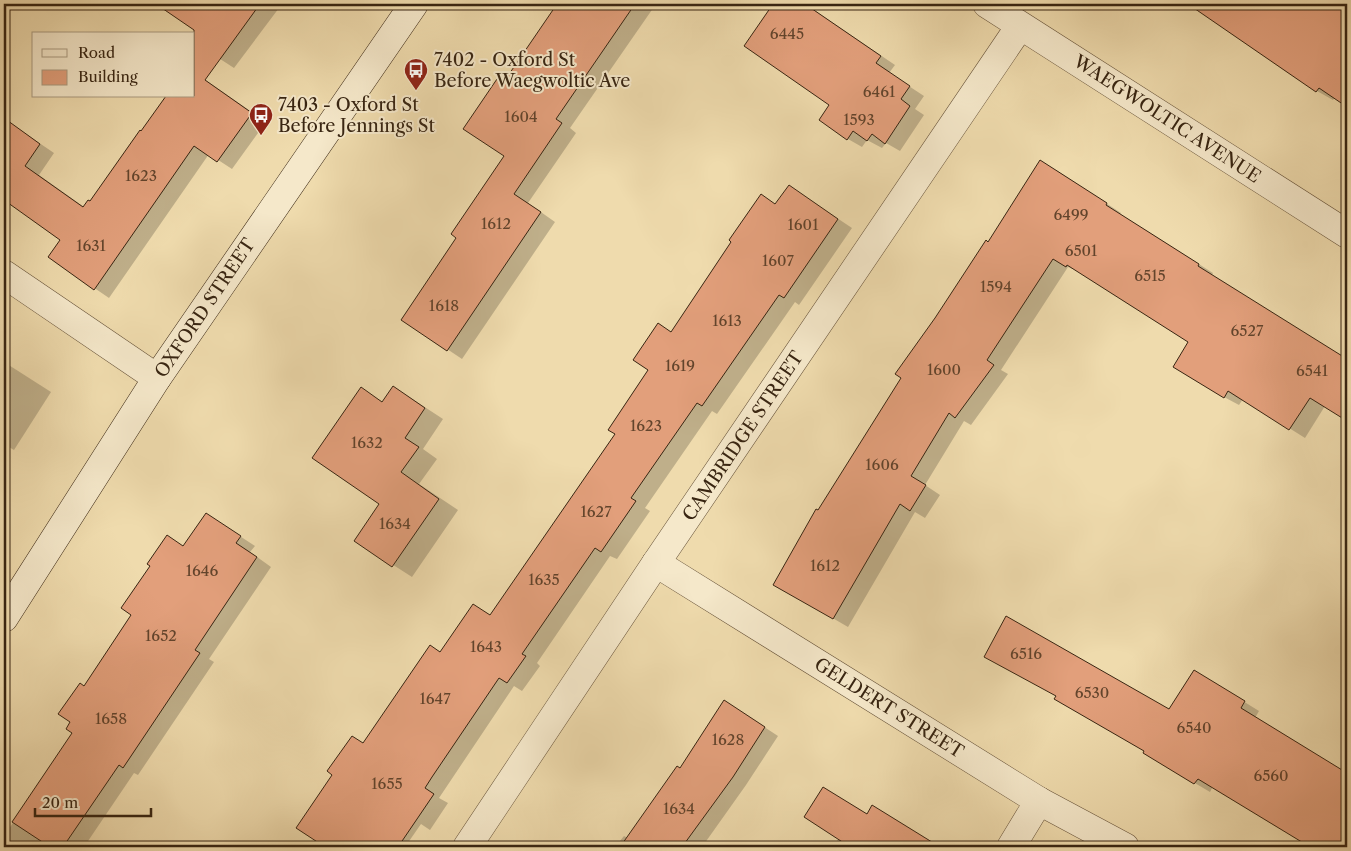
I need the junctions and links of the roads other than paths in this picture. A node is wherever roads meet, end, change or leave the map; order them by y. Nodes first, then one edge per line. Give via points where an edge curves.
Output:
1 (414, 4) edge
2 (987, 4) edge
3 (1020, 26) junction
4 (1347, 234) edge
5 (4, 274) edge
6 (157, 378) junction
7 (656, 563) junction
8 (4, 618) edge
9 (1039, 801) junction
10 (467, 847) edge
11 (1010, 847) edge
12 (1125, 847) edge

1 - 6 street, OXFORD STREET
2 - 3 street, WAEGWOLTIC AVENUE
3 - 4 street, WAEGWOLTIC AVENUE
3 - 7 street, CAMBRIDGE STREET
5 - 6 street
6 - 8 street, OXFORD STREET
7 - 9 street, GELDERT STREET
7 - 10 street, CAMBRIDGE STREET
9 - 11 street
9 - 12 street, GELDERT STREET

